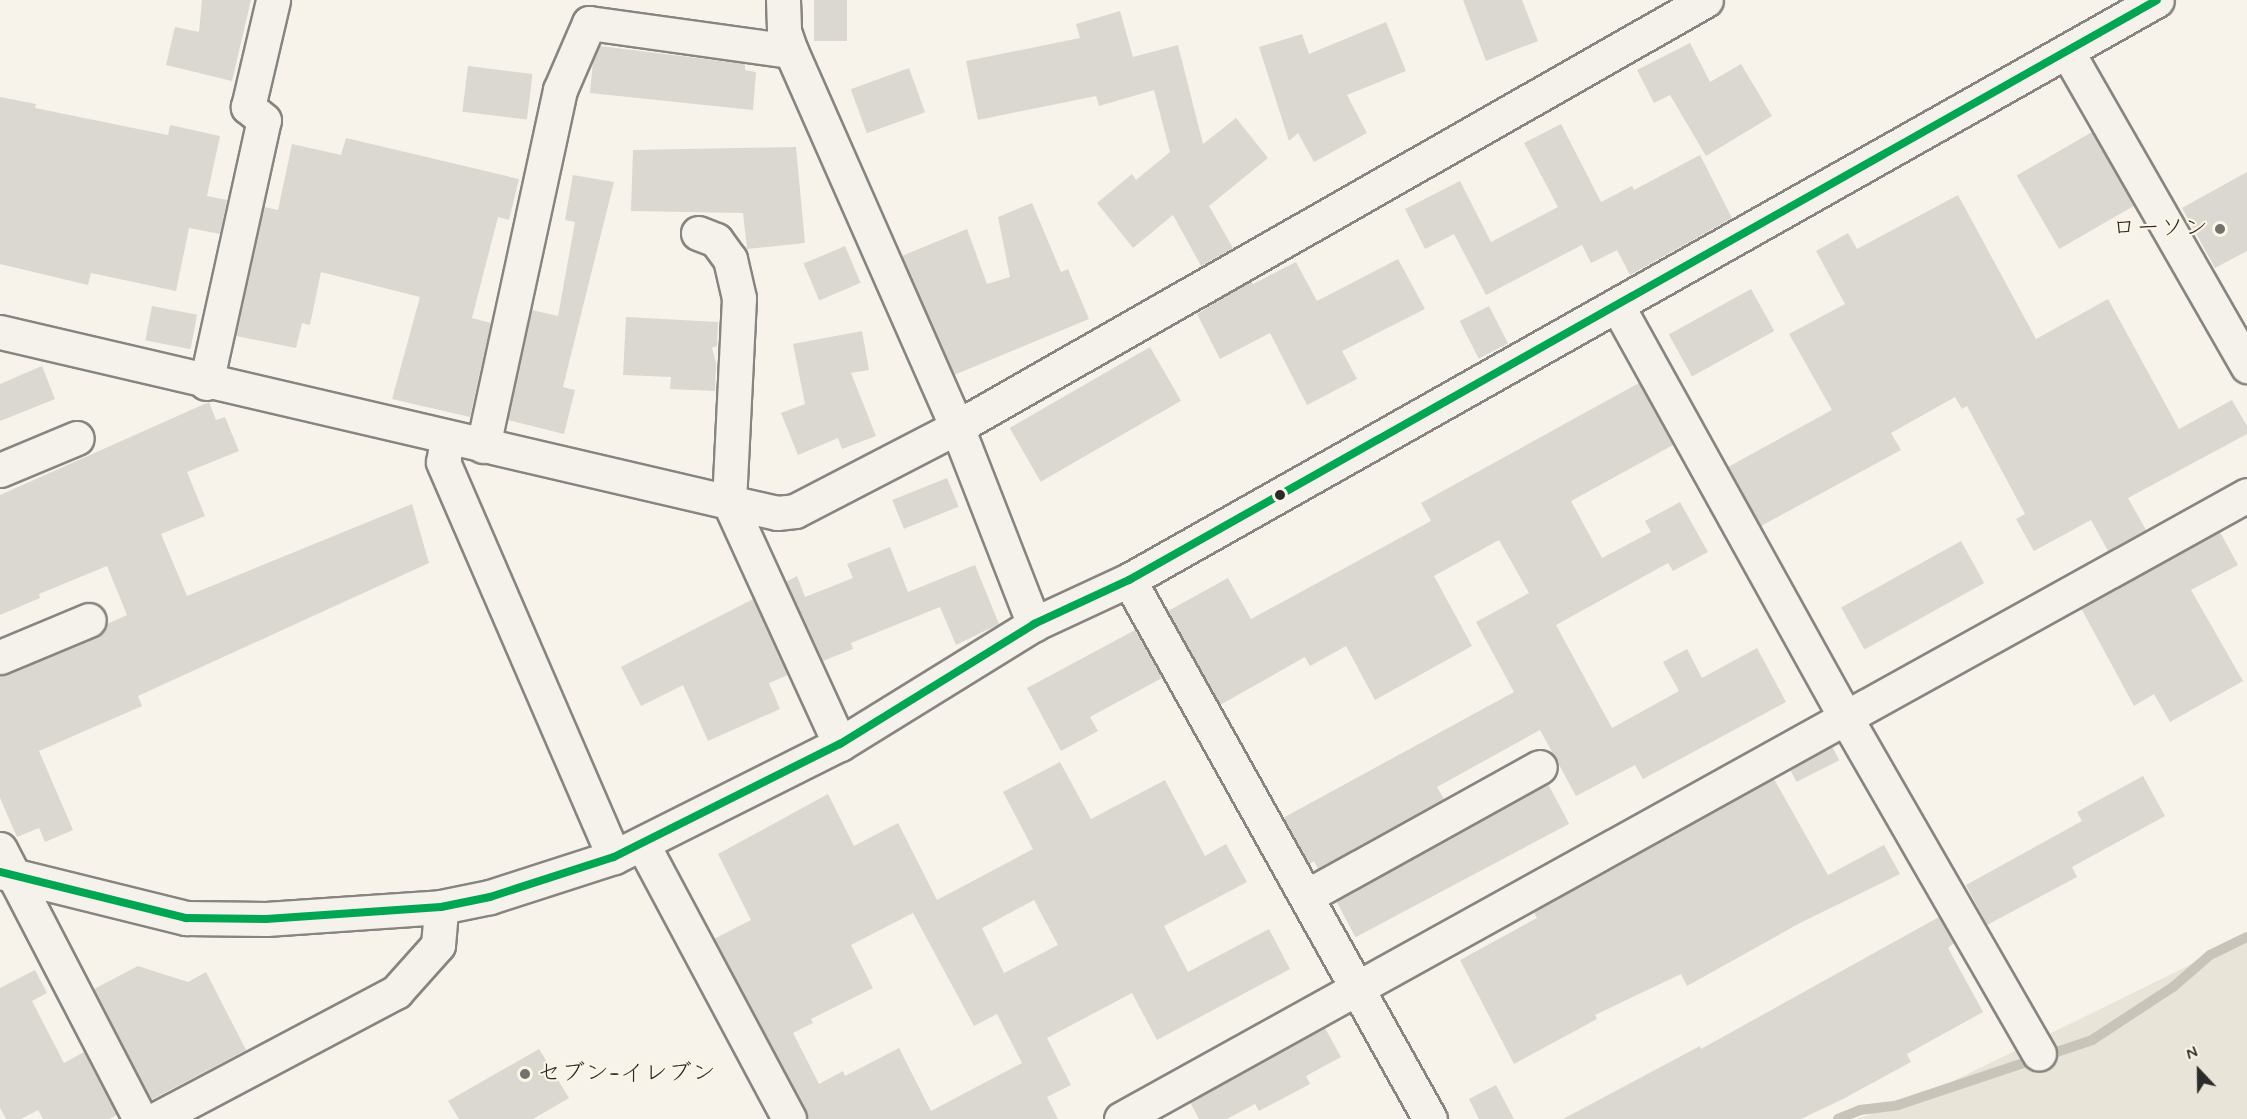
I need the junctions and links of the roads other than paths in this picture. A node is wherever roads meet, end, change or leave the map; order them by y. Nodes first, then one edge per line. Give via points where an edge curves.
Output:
1 (273, 0) edge
2 (783, 0) edge
3 (1706, 0) edge
4 (2157, 0) edge
5 (791, 51) junction
6 (2067, 53) junction
7 (698, 233) dead end
8 (1618, 307) junction
9 (0, 332) edge
10 (2247, 366) edge
11 (206, 383) junction
12 (957, 427) junction
13 (77, 438) dead end
14 (447, 438) junction
15 (483, 446) junction
16 (0, 470) edge
17 (2247, 495) edge
18 (729, 502) junction
19 (1129, 579) junction
20 (89, 620) dead end
21 (1034, 624) junction
22 (0, 657) edge
23 (1846, 718) junction
24 (840, 744) junction
25 (1540, 767) dead end
26 (0, 849) edge
27 (628, 851) junction
28 (7, 875) edge
29 (1307, 896) junction
30 (441, 907) junction
31 (1359, 989) junction
32 (2039, 1053) dead end
33 (140, 1119) edge
34 (156, 1119) edge
35 (789, 1119) edge
36 (1121, 1119) edge
37 (1430, 1119) edge

1 - 11 street via 248,107 264,120
2 - 5 street via 784,31
3 - 12 street
4 - 6 street
5 - 12 street
5 - 15 street via 589,23 560,90
6 - 8 street
6 - 10 street
7 - 18 street via 716,240 730,259 739,298
8 - 19 street
8 - 23 street
9 - 11 street
11 - 14 street
12 - 18 street via 795,511 777,513
12 - 21 street
13 - 16 street
14 - 15 street
14 - 27 street via 443,462
15 - 18 street
17 - 23 street
18 - 24 street
19 - 21 street
19 - 29 street
20 - 22 street
21 - 24 street
23 - 31 street
23 - 32 street
24 - 27 street
25 - 29 street
26 - 28 street
27 - 30 street via 501,894
27 - 35 street
28 - 30 street via 186,918 332,917
28 - 33 street
29 - 31 street
30 - 34 street via 438,945 396,992
31 - 36 street
31 - 37 street

